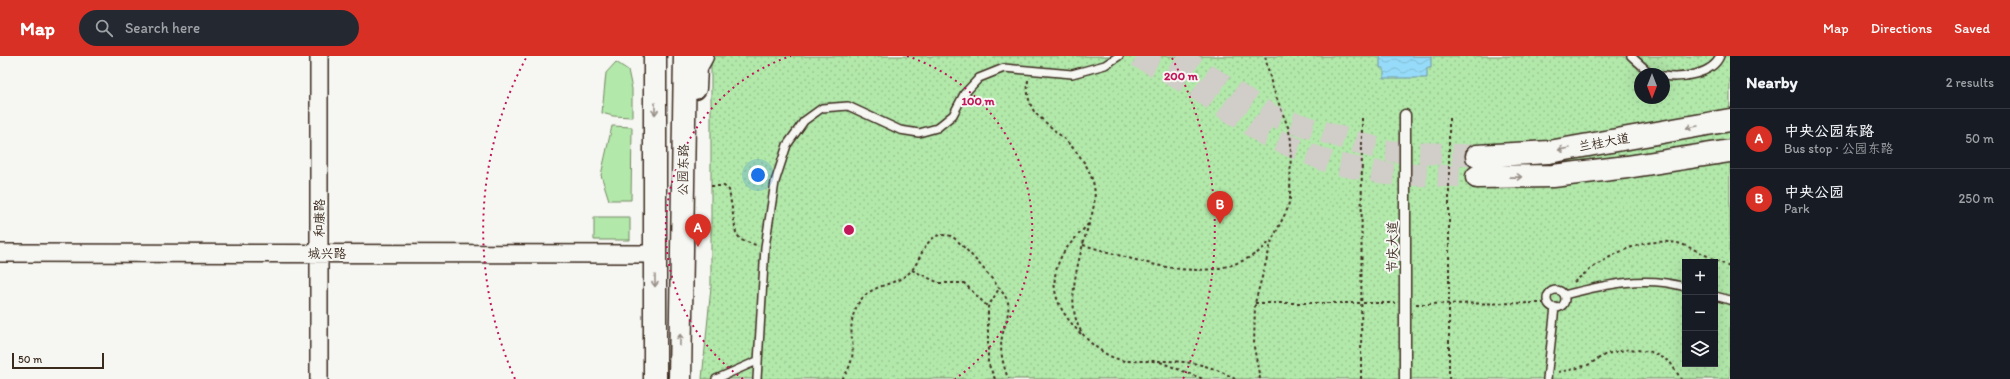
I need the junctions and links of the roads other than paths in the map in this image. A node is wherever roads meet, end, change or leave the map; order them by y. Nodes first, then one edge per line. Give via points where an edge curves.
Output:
1 (319, 56) edge
2 (640, 56) edge
3 (655, 56) edge
4 (685, 56) edge
5 (702, 56) edge
6 (1119, 56) edge
7 (1631, 56) edge
8 (1720, 56) edge
9 (1644, 68) edge
10 (1670, 77) edge
11 (655, 81) junction
12 (1405, 116) dead end
13 (1726, 124) edge
14 (1728, 152) edge
15 (1477, 156) tunnel mouth
16 (1477, 177) tunnel mouth
17 (682, 180) junction
18 (0, 253) edge
19 (319, 253) junction
20 (655, 254) junction
21 (1682, 286) edge
22 (1562, 294) junction
23 (1718, 297) edge
24 (1730, 300) edge
25 (1554, 307) junction
26 (757, 361) junction
27 (1547, 376) edge
28 (319, 379) edge
29 (655, 379) edge
30 (680, 379) edge
31 (716, 379) edge
32 (757, 379) edge
33 (1405, 379) edge

1 - 19 street, 和康路
2 - 11 main road
3 - 11 main road
4 - 17 main road, 公园东路
5 - 17 main road via 696,67 693,148
6 - 26 lane via 1105,65 1072,74 1004,68 979,78 964,94 953,115 937,128 919,133 900,130 848,106 822,108 804,121 787,145 775,182 765,247
7 - 9 lane
8 - 10 lane via 1700,74
11 -> 20 main road
12 - 33 street, 节庆大道
13 -> 15 main road, 兰桂大道 via 1549,152
16 -> 14 main road, 兰桂大道 via 1553,176
30 -> 17 main road, 公园东路
18 - 19 street, 城兴路
19 - 20 street, 城兴路
19 - 28 street, 和康路
20 -> 29 main road
21 - 22 lane via 1636,281
22 - 25 lane via 1562,304
22 - 25 lane via 1554,290 1547,296 1549,304
23 - 24 lane
25 - 27 lane
26 - 31 lane
26 - 32 lane

